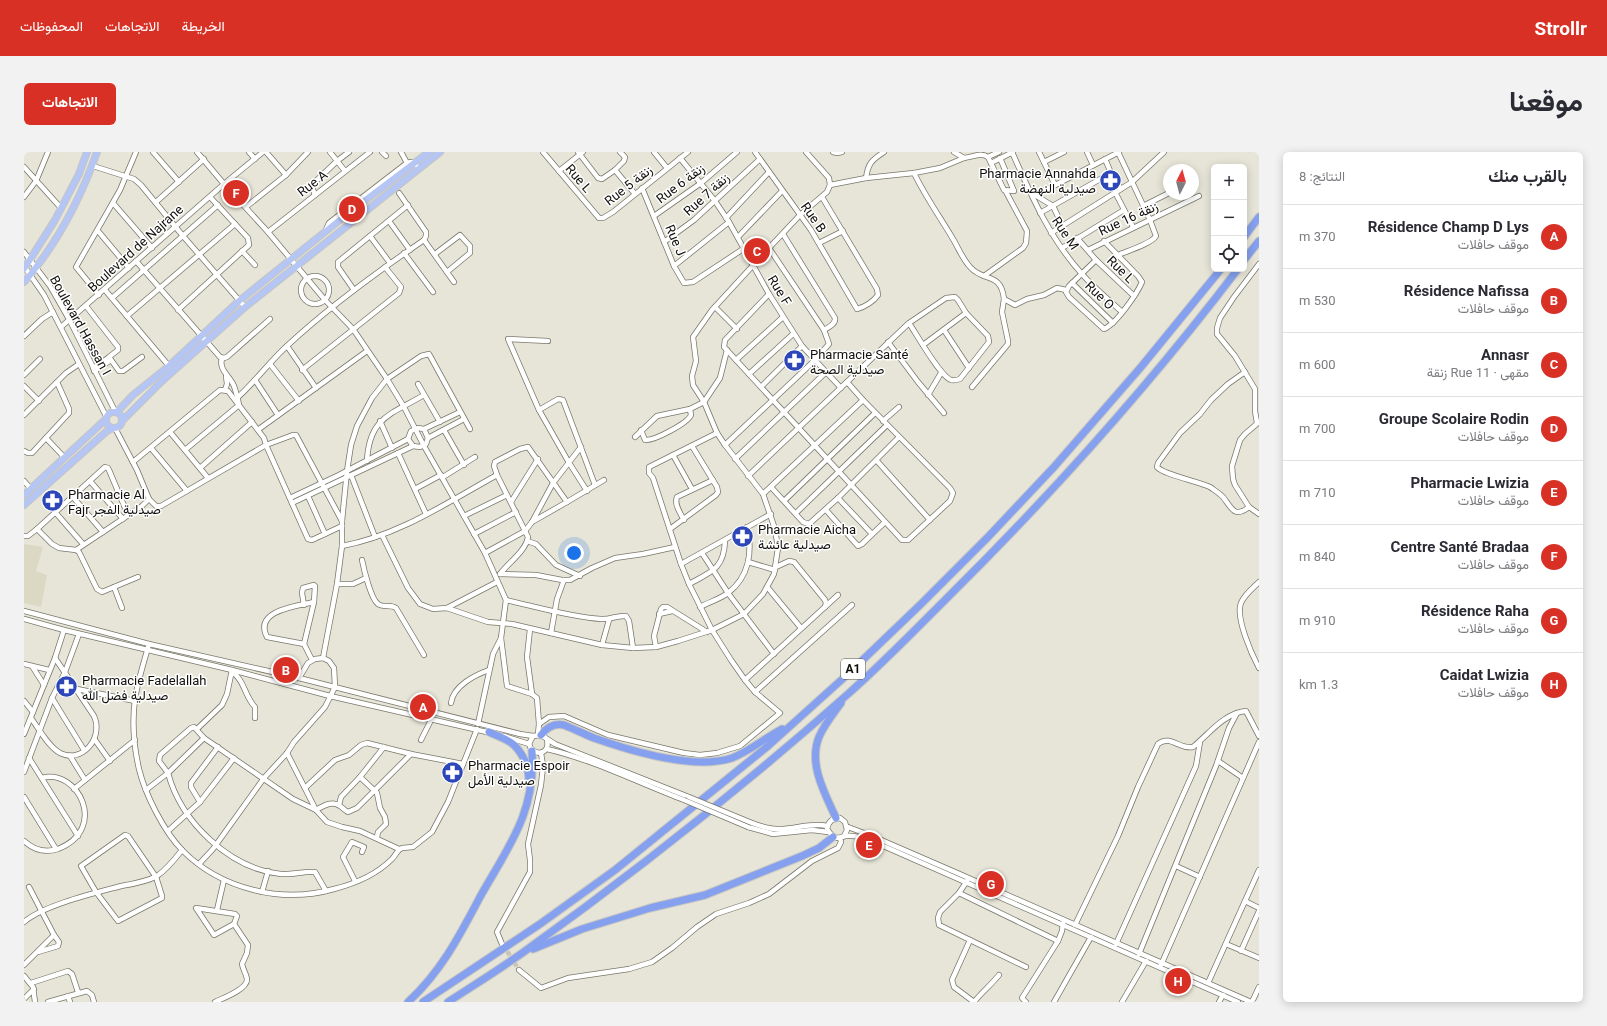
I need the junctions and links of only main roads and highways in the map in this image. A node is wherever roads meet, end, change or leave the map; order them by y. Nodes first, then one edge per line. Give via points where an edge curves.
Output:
1 (87, 152) edge
2 (97, 152) edge
3 (429, 152) edge
4 (440, 152) edge
5 (1259, 217) edge
6 (1245, 236) edge
7 (1259, 241) edge
8 (1247, 256) edge
9 (24, 268) edge
10 (1219, 272) edge
11 (1236, 272) edge
12 (24, 282) edge
13 (116, 412) junction
14 (106, 418) junction
15 (122, 421) junction
16 (114, 428) junction
17 (24, 496) edge
18 (24, 505) edge
19 (850, 692) junction
20 (791, 724) junction
21 (489, 732) road end
22 (540, 735) road end
23 (531, 748) road end
24 (528, 799) junction
25 (836, 818) road end
26 (836, 836) road end
27 (523, 953) junction
28 (408, 1002) edge
29 (424, 1002) edge
30 (448, 1002) edge

1 - 9 main road via 79,174 61,208
2 - 12 main road via 67,220
3 - 13 main road via 366,197 239,301
4 - 15 main road via 245,307 162,381
5 - 6 highway
7 - 8 highway
10 - 20 highway, A1 via 1114,399 988,538 848,674
11 - 19 highway, A1 via 1159,368 1076,464 1002,543
13 - 14 main road via 110,412
13 - 15 main road via 120,414
14 - 16 main road via 108,426
14 - 17 main road
15 - 16 main road
16 - 18 main road via 107,430
19 - 25 highway via 824,727 818,738 816,750 818,774
19 - 27 highway, A1 via 685,831
20 - 22 highway via 731,758 696,763 638,751 594,738 564,725 554,725
20 - 29 highway, A1 via 768,746 615,870
21 - 24 highway via 514,744 523,756 529,779
23 - 24 highway via 533,774
24 - 28 highway via 508,851 455,944 429,981
26 - 27 highway via 802,856 705,895 582,928
27 - 30 highway, A1

